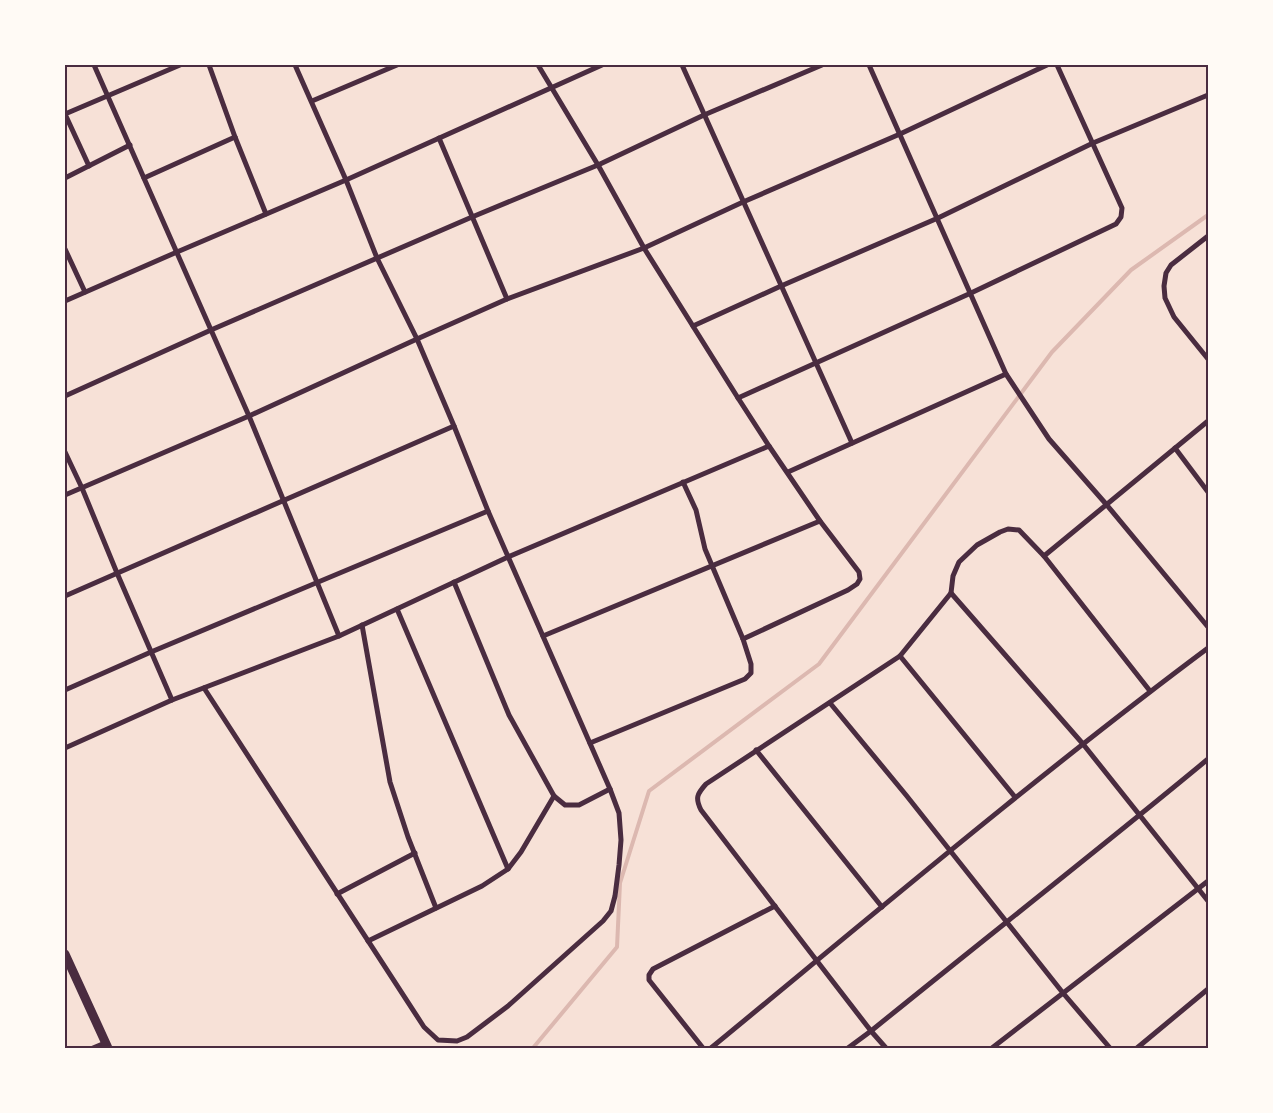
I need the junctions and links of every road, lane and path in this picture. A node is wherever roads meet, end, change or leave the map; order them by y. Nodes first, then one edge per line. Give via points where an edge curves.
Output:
1 (94, 65) edge
2 (180, 65) edge
3 (209, 65) edge
4 (295, 65) edge
5 (397, 65) edge
6 (538, 65) edge
7 (602, 65) edge
8 (682, 65) edge
9 (822, 65) edge
10 (869, 65) edge
11 (1047, 65) edge
12 (1057, 65) edge
13 (552, 87) junction
14 (1208, 95) edge
15 (108, 96) junction
16 (312, 101) junction
17 (704, 115) junction
18 (900, 134) junction
19 (235, 137) junction
20 (439, 138) junction
21 (1093, 143) junction
22 (130, 145) junction
23 (598, 165) junction
24 (89, 166) junction
25 (65, 178) edge
26 (144, 178) junction
27 (346, 180) junction
28 (743, 202) junction
29 (266, 214) junction
30 (472, 217) junction
31 (938, 218) junction
32 (1208, 236) edge
33 (644, 248) junction
34 (65, 249) edge
35 (177, 252) junction
36 (377, 258) junction
37 (781, 286) junction
38 (85, 292) junction
39 (971, 293) junction
40 (507, 300) junction
41 (65, 301) edge
42 (694, 326) junction
43 (211, 330) junction
44 (417, 339) junction
45 (1208, 359) edge
46 (816, 364) junction
47 (1006, 374) junction
48 (65, 396) edge
49 (738, 398) junction
50 (248, 416) junction
51 (1208, 421) edge
52 (454, 426) junction
53 (852, 443) junction
54 (769, 446) junction
55 (1175, 448) junction
56 (65, 452) edge
57 (788, 472) junction
58 (683, 482) junction
59 (82, 488) junction
60 (1208, 492) edge
61 (65, 495) edge
62 (282, 501) junction
63 (1106, 504) junction
64 (488, 511) junction
65 (820, 521) junction
66 (1044, 556) junction
67 (508, 557) junction
68 (713, 566) junction
69 (117, 573) junction
70 (454, 582) junction
71 (318, 583) junction
72 (950, 593) junction
73 (65, 596) edge
74 (397, 609) junction
75 (362, 625) junction
76 (1208, 627) edge
77 (338, 636) junction
78 (543, 636) junction
79 (743, 639) junction
80 (1208, 648) edge
81 (151, 652) junction
82 (900, 656) junction
83 (204, 688) junction
84 (65, 690) edge
85 (1150, 691) junction
86 (172, 700) junction
87 (830, 703) junction
88 (590, 742) junction
89 (1083, 744) junction
90 (65, 748) edge
91 (756, 750) junction
92 (1208, 759) edge
93 (610, 789) junction
94 (554, 796) junction
95 (1015, 797) junction
96 (1140, 816) junction
97 (951, 851) junction
98 (414, 853) junction
99 (508, 869) junction
100 (1208, 881) edge
101 (1199, 888) junction
102 (337, 894) junction
103 (1208, 901) edge
104 (775, 906) junction
105 (882, 906) junction
106 (436, 908) junction
107 (1007, 921) junction
108 (368, 941) junction
109 (65, 954) edge
110 (817, 961) junction
111 (68, 970) edge
112 (1208, 989) edge
113 (1064, 993) junction
114 (871, 1031) junction
115 (107, 1045) edge
116 (93, 1048) edge
117 (703, 1048) edge
118 (711, 1048) edge
119 (848, 1048) edge
120 (886, 1048) edge
121 (992, 1048) edge
122 (1110, 1048) edge
123 (1138, 1048) edge

1 - 15 street
2 - 15 street
3 - 19 street
4 - 16 street
5 - 16 street
6 - 13 street
7 - 13 street
8 - 17 street
9 - 17 street
10 - 18 street
11 - 18 street
12 - 21 street
13 - 20 street
13 - 23 street
14 - 21 street
15 - 22 street
15 - 24 street via 65,114
16 - 27 street
17 - 23 street
17 - 28 street
18 - 28 street
18 - 31 street
19 - 26 street
19 - 29 street
20 - 27 street
20 - 30 street
21 - 31 street
21 - 39 street via 1122,208 1116,224
22 - 24 street
22 - 26 street
23 - 30 street
23 - 33 street
24 - 25 street
26 - 35 street
27 - 29 street
27 - 36 street
28 - 33 street
28 - 37 street
29 - 35 street
30 - 36 street
30 - 40 street
31 - 37 street
31 - 39 street
32 - 45 street via 1171,265 1164,286 1165,298 1174,317
33 - 40 street
33 - 42 street
34 - 38 street
35 - 38 street
35 - 43 street
36 - 43 street
36 - 44 street
37 - 42 street
37 - 46 street
38 - 41 street
39 - 46 street
39 - 47 street
40 - 44 street
42 - 49 street
43 - 48 street
43 - 50 street
44 - 50 street
44 - 52 street
46 - 49 street
46 - 53 street
47 - 53 street
47 - 63 street via 1049,439
49 - 54 street
50 - 59 street
50 - 62 street
51 - 55 street
52 - 62 street
52 - 64 street
53 - 57 street
54 - 57 street
54 - 58 street
55 - 60 street
55 - 63 street
56 - 59 street
57 - 65 street
58 - 67 street
58 - 68 street via 696,510
59 - 61 street
59 - 69 street
62 - 69 street
62 - 71 street
63 - 66 street
63 - 76 street
64 - 67 street
64 - 71 street
65 - 68 street
65 - 79 street via 859,572 857,584
66 - 72 street via 1019,530 1000,532 977,545 959,562
66 - 85 street
67 - 70 street
67 - 78 street
68 - 78 street
68 - 79 street
69 - 73 street
69 - 81 street
70 - 74 street
70 - 94 street via 509,716
71 - 77 street
71 - 81 street
72 - 82 street
72 - 89 street
74 - 75 street
74 - 99 street
75 - 77 street
75 - 98 street via 390,782
77 - 83 street
78 - 88 street
79 - 88 street via 751,664 751,672 745,679
80 - 85 street
81 - 84 street
81 - 86 street
82 - 87 street
82 - 95 street
83 - 86 street
83 - 102 street
85 - 89 street
86 - 90 street
87 - 91 street
87 - 97 street
88 - 93 street
89 - 95 street
89 - 96 street
91 - 104 street via 706,784 698,792 697,802
91 - 105 street
92 - 96 street
93 - 94 street via 579,805 565,805
93 - 108 street via 619,813 621,840 611,911 508,1006 467,1037 457,1041 438,1040 424,1027
94 - 99 street
95 - 97 street
96 - 101 street
96 - 107 street
97 - 105 street
97 - 107 street
98 - 102 street
98 - 106 street
99 - 106 street via 482,886
100 - 101 street
101 - 103 street
101 - 113 street
102 - 108 street
104 - 110 street
104 - 117 street via 653,969 649,975 649,980
105 - 110 street
106 - 108 street
107 - 113 street
107 - 114 street
109 - 111 street
110 - 114 street
110 - 118 street
111 - 115 street
112 - 123 street
113 - 121 street
113 - 122 street
114 - 119 street
114 - 120 street
115 - 116 street

